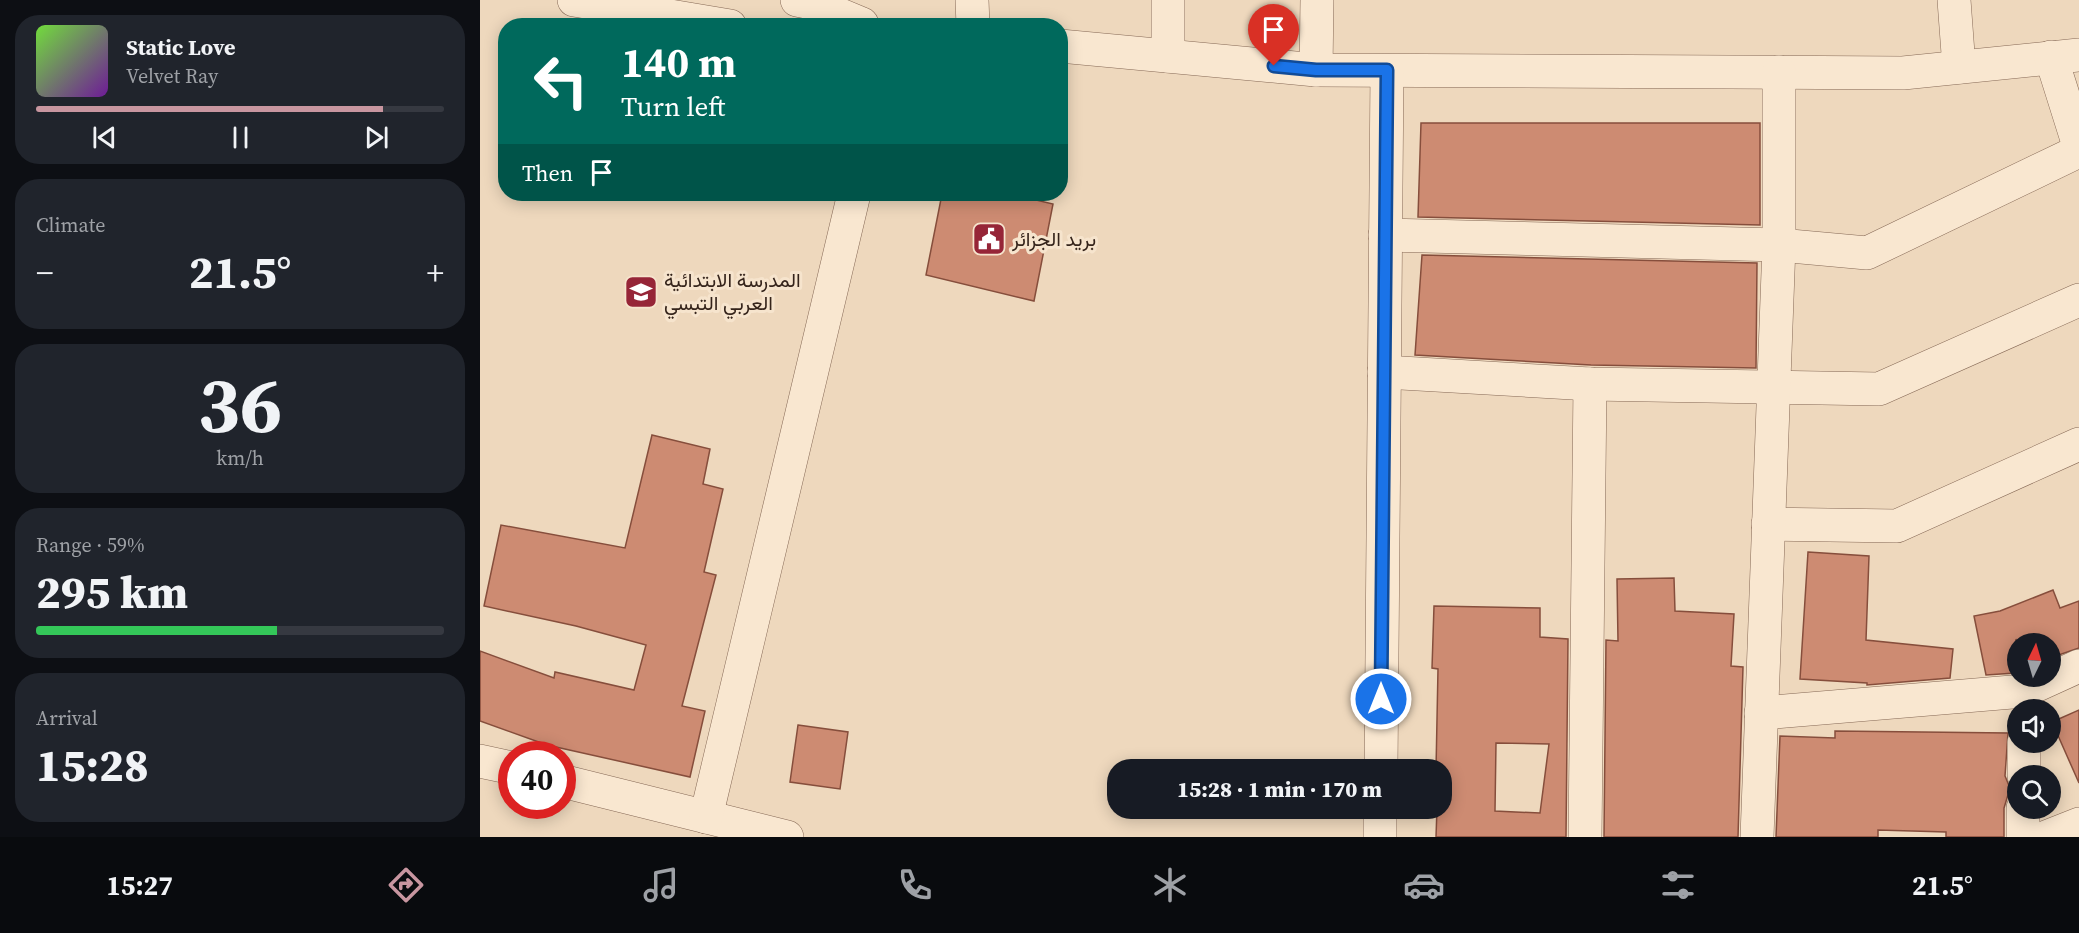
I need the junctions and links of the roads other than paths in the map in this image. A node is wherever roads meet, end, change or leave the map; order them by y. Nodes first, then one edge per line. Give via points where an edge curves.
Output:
1 (574, 0) edge
2 (797, 0) edge
3 (972, 0) edge
4 (1168, 0) edge
5 (1317, 0) edge
6 (1954, 0) edge
7 (682, 18) edge
8 (847, 18) edge
9 (973, 18) edge
10 (1068, 47) edge
11 (1168, 56) junction
12 (2065, 56) edge
13 (1959, 67) junction
14 (1316, 70) junction
15 (1387, 70) junction
16 (1779, 72) junction
17 (2079, 146) edge
18 (2079, 151) edge
19 (852, 201) edge
20 (1385, 235) junction
21 (1779, 245) junction
22 (2079, 300) edge
23 (1384, 372) junction
24 (1590, 384) junction
25 (1773, 388) junction
26 (2079, 444) edge
27 (1768, 524) junction
28 (2079, 666) edge
29 (2026, 699) edge
30 (2007, 701) edge
31 (1761, 712) junction
32 (1381, 759) edge
33 (480, 761) edge
34 (498, 765) edge
35 (576, 784) edge
36 (706, 817) junction
37 (1380, 819) edge
38 (2024, 819) edge
39 (2079, 824) edge
40 (787, 837) edge
41 (1380, 837) edge
42 (1585, 837) edge
43 (1757, 837) edge
44 (2023, 837) edge
45 (2046, 837) edge

1 - 7 street
2 - 8 street
3 - 9 street
4 - 11 street
5 - 14 street
6 - 13 street
10 - 11 street
11 - 14 street
12 - 13 street
12 - 17 street
13 - 16 street via 1903,73
14 - 15 street
15 - 16 street
15 - 20 street
16 - 21 street
18 - 21 street via 1867,253
19 - 36 street
20 - 21 street
20 - 23 street
21 - 25 street
22 - 25 street via 1879,389
23 - 24 street
23 - 32 street
24 - 25 street
24 - 42 street
25 - 27 street
26 - 27 street via 1897,526
27 - 31 street
28 - 29 street
30 - 31 street
31 - 43 street
33 - 34 street
35 - 36 street
36 - 40 street
37 - 41 street
38 - 44 street
39 - 45 street

